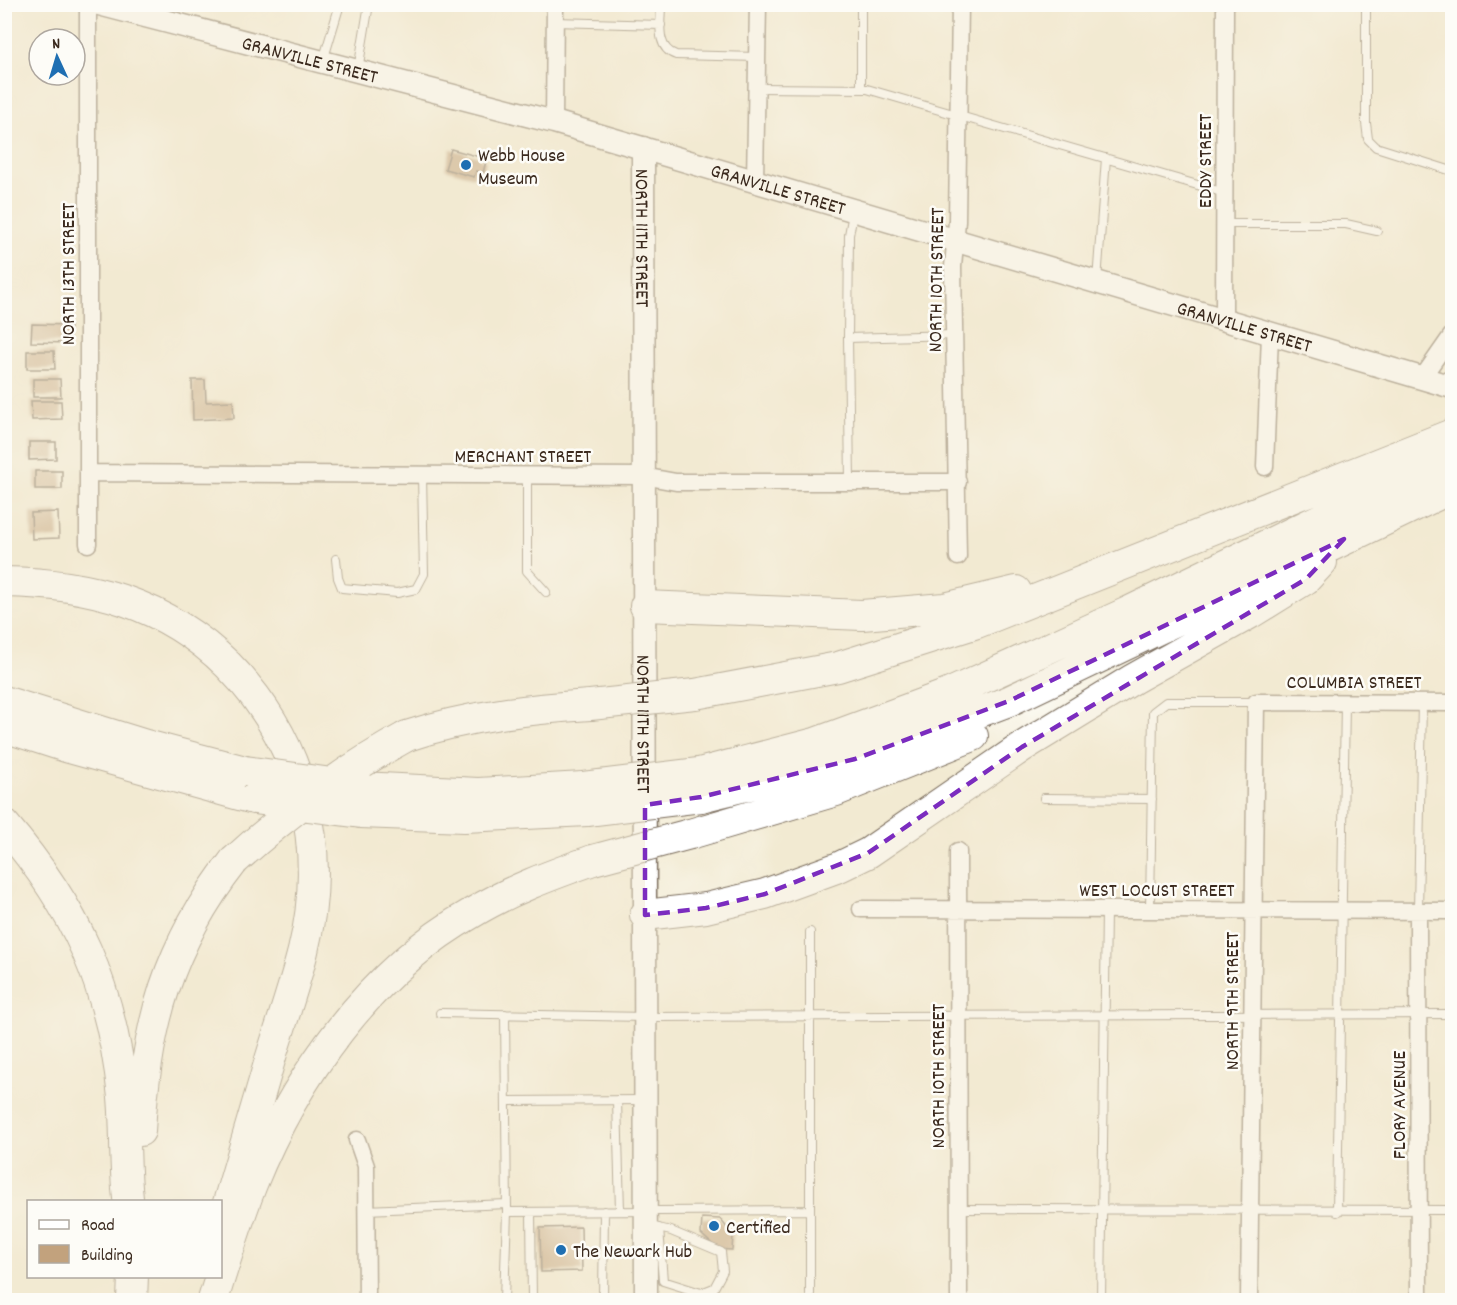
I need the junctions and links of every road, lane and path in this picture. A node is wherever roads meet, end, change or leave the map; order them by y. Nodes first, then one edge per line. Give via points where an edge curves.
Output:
1 (88, 4) edge
2 (99, 4) edge
3 (340, 4) edge
4 (369, 4) edge
5 (555, 4) edge
6 (661, 4) edge
7 (758, 4) edge
8 (861, 4) edge
9 (960, 4) edge
10 (1225, 4) edge
11 (1366, 4) edge
12 (555, 22) junction
13 (661, 25) junction
14 (758, 57) junction
15 (323, 61) junction
16 (358, 70) junction
17 (758, 88) junction
18 (861, 89) junction
19 (958, 115) junction
20 (554, 122) junction
21 (643, 148) junction
22 (1106, 158) junction
23 (1452, 171) edge
24 (755, 180) junction
25 (1225, 193) junction
26 (854, 209) junction
27 (1226, 224) junction
28 (1377, 231) dead end
29 (954, 240) junction
30 (1097, 281) junction
31 (1224, 318) junction
32 (1270, 333) junction
33 (953, 335) junction
34 (1452, 335) edge
35 (848, 338) junction
36 (1422, 378) junction
37 (1452, 387) edge
38 (1452, 434) edge
39 (1452, 455) edge
40 (1265, 467) dead end
41 (88, 473) junction
42 (422, 475) junction
43 (527, 476) junction
44 (643, 476) junction
45 (850, 482) junction
46 (958, 482) junction
47 (1452, 488) edge
48 (1344, 539) junction
49 (88, 544) dead end
50 (958, 557) dead end
51 (336, 559) dead end
52 (4, 582) edge
53 (1057, 591) junction
54 (546, 592) dead end
55 (645, 606) junction
56 (1077, 669) junction
57 (4, 701) edge
58 (1256, 702) junction
59 (1345, 702) junction
60 (1422, 703) junction
61 (1452, 703) edge
62 (4, 727) edge
63 (700, 785) junction
64 (1044, 798) dead end
65 (1152, 799) junction
66 (361, 800) junction
67 (4, 824) edge
68 (958, 851) dead end
69 (861, 909) dead end
70 (958, 910) junction
71 (1106, 910) junction
72 (1149, 910) junction
73 (1252, 910) junction
74 (1340, 910) junction
75 (1418, 910) junction
76 (1452, 910) edge
77 (645, 915) junction
78 (810, 932) dead end
79 (440, 1013) dead end
80 (505, 1014) junction
81 (809, 1014) junction
82 (1252, 1014) junction
83 (1340, 1014) junction
84 (1419, 1014) junction
85 (1452, 1014) edge
86 (957, 1015) junction
87 (1103, 1016) junction
88 (645, 1017) junction
89 (617, 1100) junction
90 (645, 1100) junction
91 (506, 1101) junction
92 (357, 1140) dead end
93 (128, 1200) edge
94 (507, 1208) junction
95 (958, 1209) junction
96 (366, 1210) junction
97 (808, 1210) junction
98 (1102, 1210) junction
99 (1250, 1210) junction
100 (1418, 1210) junction
101 (1452, 1210) edge
102 (604, 1211) junction
103 (620, 1211) junction
104 (531, 1212) junction
105 (1337, 1212) junction
106 (650, 1221) junction
107 (222, 1223) edge
108 (222, 1257) edge
109 (133, 1278) edge
110 (213, 1278) edge
111 (216, 1278) edge
112 (700, 1297) edge
113 (132, 1300) edge
114 (203, 1300) edge
115 (213, 1300) edge
116 (367, 1300) edge
117 (504, 1300) edge
118 (532, 1300) edge
119 (603, 1300) edge
120 (646, 1300) edge
121 (810, 1300) edge
122 (959, 1300) edge
123 (1101, 1300) edge
124 (1249, 1300) edge
125 (1419, 1300) edge

1 - 41 street, NORTH 13TH STREET
2 - 15 street, GRANVILLE STREET
3 - 15 lane
4 - 16 lane
5 - 12 street
6 - 13 lane
7 - 14 street
8 - 18 lane
9 - 19 street, NORTH 10TH STREET
10 - 25 street, EDDY STREET
11 - 23 lane via 1368,139 1376,147
12 - 13 lane
12 - 20 street
13 - 14 lane via 664,48 676,55
14 - 17 street
15 - 16 street, GRANVILLE STREET
16 - 20 street, GRANVILLE STREET
17 - 18 lane
17 - 24 street
18 - 19 lane
19 - 22 lane
19 - 29 street, NORTH 10TH STREET
20 - 21 street, GRANVILLE STREET
21 - 24 street, GRANVILLE STREET
21 - 44 street, NORTH 11TH STREET
22 - 25 lane
22 - 30 lane
24 - 26 street, GRANVILLE STREET
25 - 27 street, EDDY STREET
26 - 29 street, GRANVILLE STREET
26 - 35 lane via 849,235
27 - 28 lane via 1346,224
27 - 31 street, EDDY STREET
29 - 30 street, GRANVILLE STREET
29 - 33 street, NORTH 10TH STREET
30 - 31 street, GRANVILLE STREET
31 - 32 street, GRANVILLE STREET
32 - 36 street, GRANVILLE STREET
32 - 40 street
33 - 35 lane
33 - 46 street, NORTH 10TH STREET
34 - 36 street
35 - 45 lane
36 - 37 street, GRANVILLE STREET
38 - 53 highway
39 - 63 highway via 1128,612 948,694
41 - 42 street, MERCHANT STREET
41 - 49 street, NORTH 13TH STREET
42 - 43 street, MERCHANT STREET
42 - 51 lane via 424,574 416,589 397,593 342,588
43 - 44 street, MERCHANT STREET
43 - 54 lane via 527,571
44 - 45 street, MERCHANT STREET via 676,482
44 - 55 street, NORTH 11TH STREET
45 - 46 street, MERCHANT STREET
46 - 50 street, NORTH 10TH STREET
47 - 48 highway
48 - 56 highway
48 - 77 highway via 1306,579 1032,740 868,853 765,894 706,908
52 - 107 highway via 91,589 166,618 211,648 240,678 269,714 298,774 312,866 303,950
53 - 55 highway via 1029,588 944,608 862,615
53 - 93 highway, bridge via 977,623 838,667 695,694 522,710 448,722 407,736 337,776 234,861 203,903 184,939 159,999 150,1037 138,1157
55 - 77 street, NORTH 11TH STREET
56 - 63 highway via 1009,701 855,759
56 - 108 highway, bridge via 1028,709 836,791 593,860 515,890 470,913 415,952 373,991 326,1050 286,1114
57 - 66 highway, bridge via 146,745
58 - 59 street, COLUMBIA STREET
58 - 65 lane via 1166,702 1153,712
58 - 73 street, NORTH 9TH STREET
59 - 60 street, COLUMBIA STREET
59 - 74 lane
60 - 61 street, COLUMBIA STREET
60 - 75 lane
62 - 66 highway, bridge via 254,799
63 - 66 highway, bridge via 585,799 478,793
64 - 65 lane
65 - 72 lane
67 - 93 highway via 68,910 95,966 112,1019 123,1098
68 - 70 street, NORTH 10TH STREET
69 - 70 street, WEST LOCUST STREET
70 - 71 street, WEST LOCUST STREET
70 - 86 street, NORTH 10TH STREET
71 - 72 street, WEST LOCUST STREET
71 - 87 lane
72 - 73 street, WEST LOCUST STREET
73 - 74 street, WEST LOCUST STREET
73 - 82 street, NORTH 9TH STREET
74 - 75 street, WEST LOCUST STREET
74 - 83 lane
75 - 76 street, WEST LOCUST STREET
75 - 84 street, FLORY AVENUE
77 - 88 street, NORTH 11TH STREET
78 - 81 lane
79 - 80 lane
80 - 88 lane
80 - 91 lane
81 - 86 lane
81 - 88 lane
81 - 97 lane
82 - 83 lane
82 - 87 lane
82 - 99 street, NORTH 9TH STREET
83 - 84 lane
83 - 105 lane
84 - 85 lane
84 - 100 street, FLORY AVENUE
86 - 87 lane
86 - 95 street, NORTH 10TH STREET
87 - 98 lane
88 - 90 street, NORTH 11TH STREET
89 - 90 lane
89 - 91 lane
89 - 103 lane
90 - 106 street, NORTH 11TH STREET
91 - 94 lane
92 - 96 street via 366,1166
94 - 96 lane
94 - 104 lane
94 - 117 lane
95 - 98 lane
95 - 122 street, NORTH 10TH STREET
96 - 116 street
97 - 106 lane
97 - 121 lane
98 - 99 lane
98 - 123 lane
99 - 105 lane
99 - 124 street, NORTH 9TH STREET
100 - 101 lane
100 - 105 lane
100 - 125 street, FLORY AVENUE
102 - 103 lane
102 - 104 lane
102 - 119 lane
103 - 106 lane
104 - 118 lane
106 - 112 lane via 663,1281
106 - 112 lane via 721,1252 723,1271 714,1288
106 - 120 street, NORTH 11TH STREET
109 - 113 highway
110 - 114 highway
111 - 115 highway

